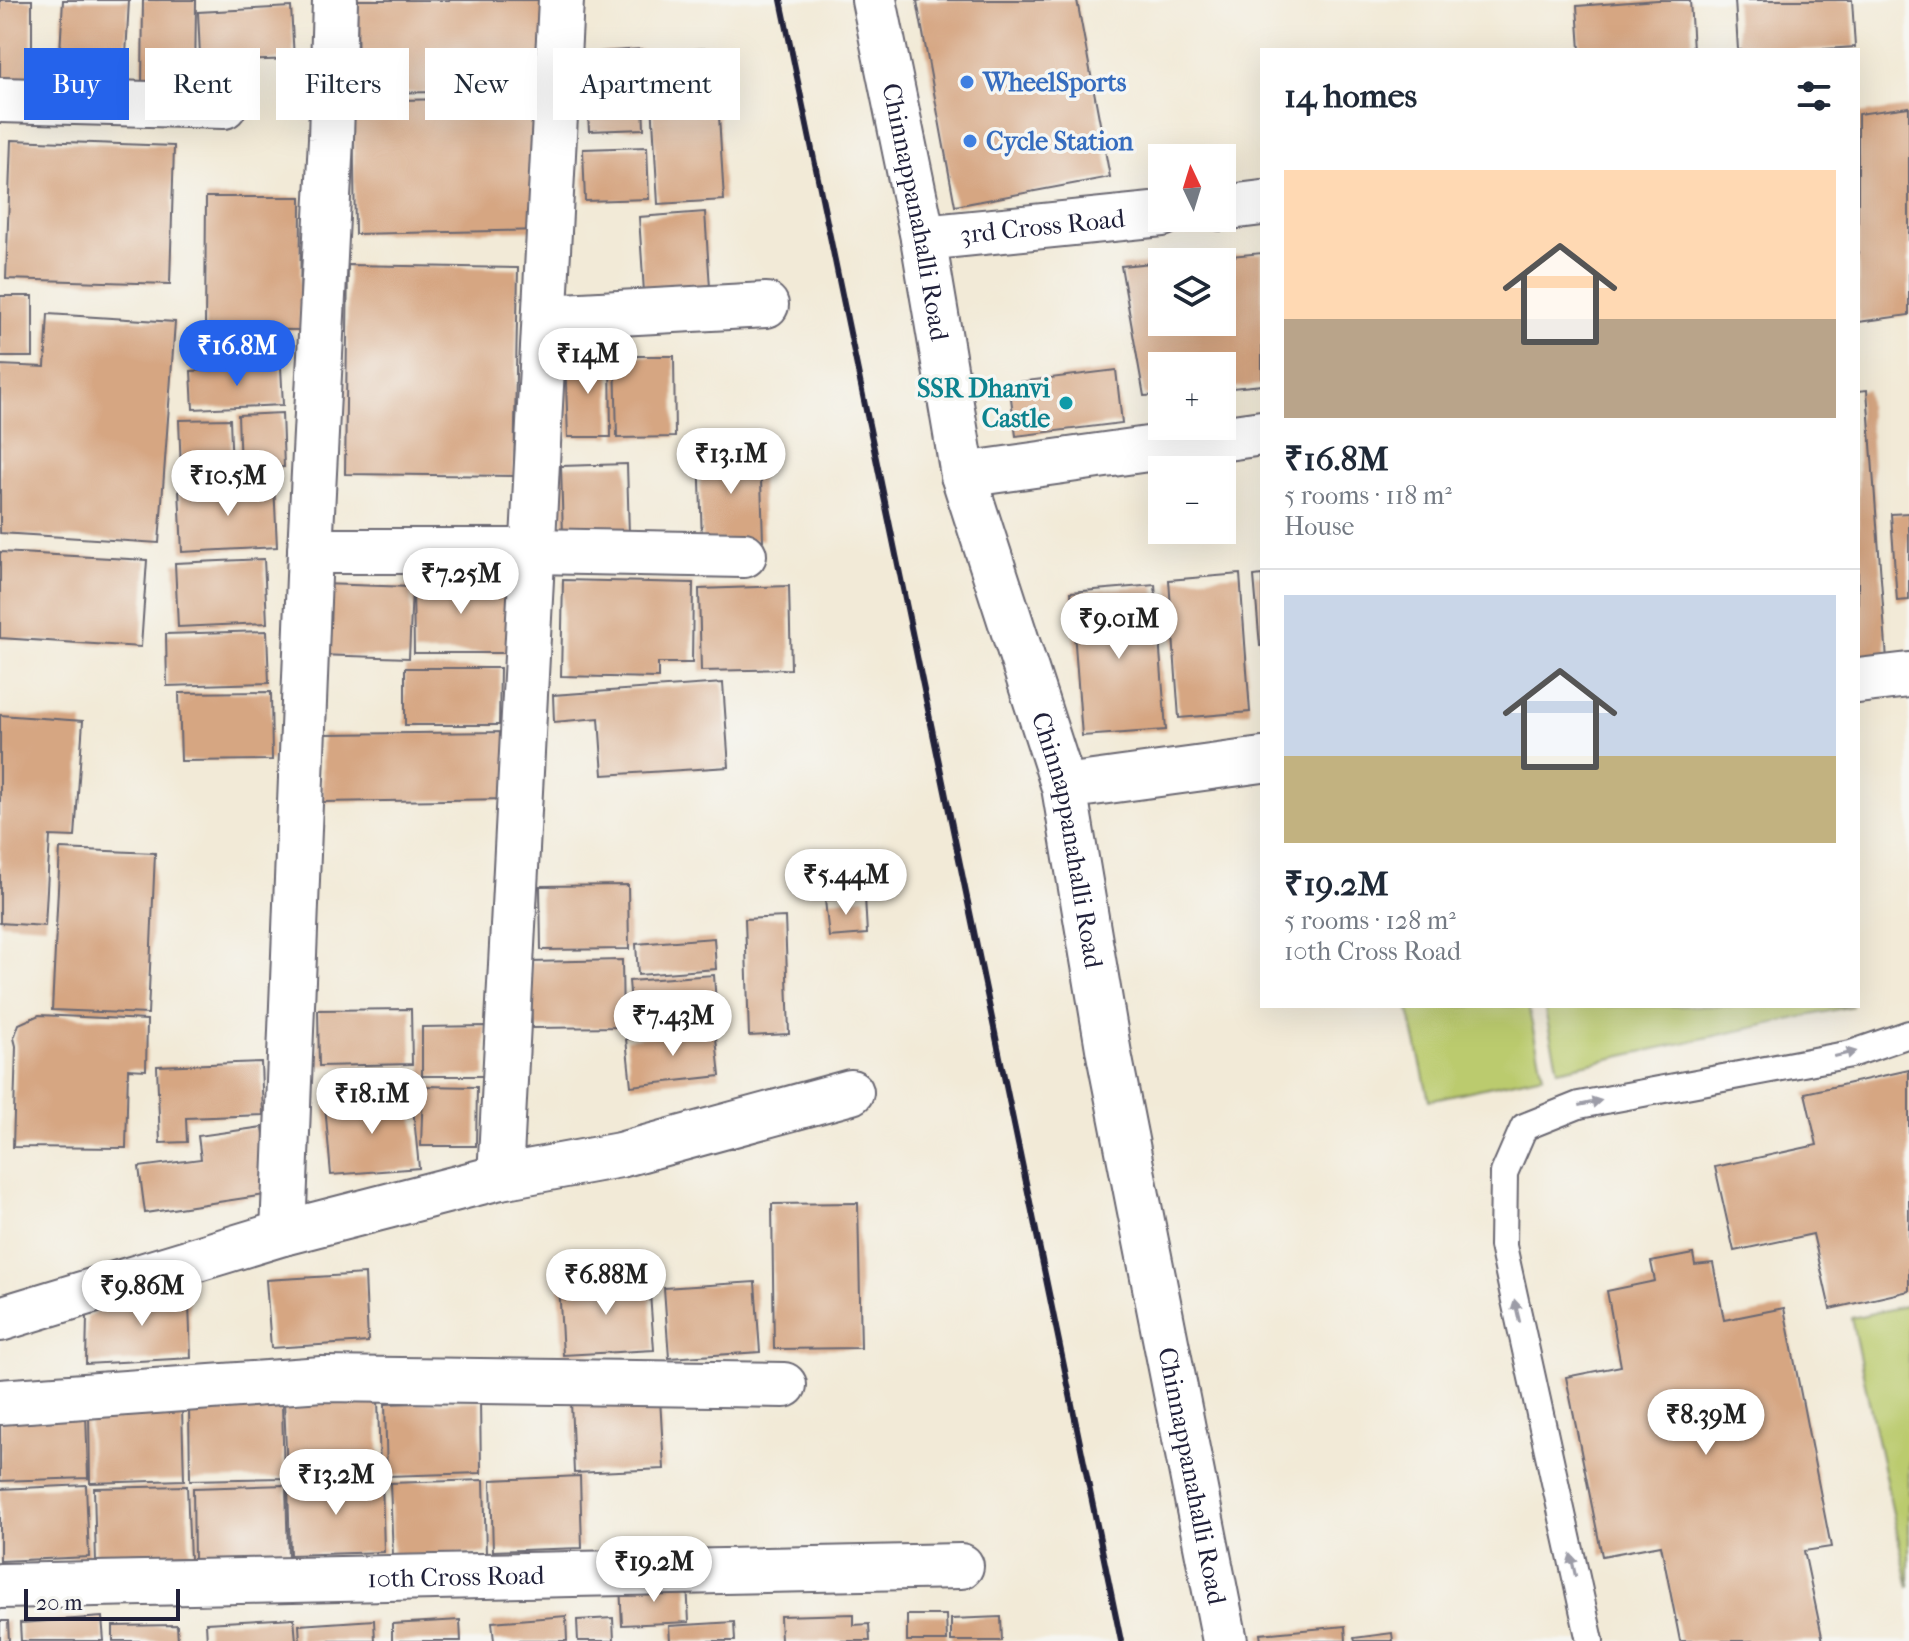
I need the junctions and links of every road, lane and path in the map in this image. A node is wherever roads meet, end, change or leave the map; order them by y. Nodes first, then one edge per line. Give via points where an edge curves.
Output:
1 (335, 0) edge
2 (561, 0) edge
3 (874, 0) edge
4 (0, 100) edge
5 (145, 104) edge
6 (1260, 203) edge
7 (1236, 206) edge
8 (1148, 215) edge
9 (923, 238) junction
10 (766, 305) dead end
11 (545, 317) junction
12 (1260, 433) edge
13 (963, 475) junction
14 (310, 551) junction
15 (532, 551) junction
16 (744, 555) dead end
17 (1909, 675) edge
18 (1860, 681) edge
19 (1260, 760) edge
20 (1064, 787) junction
21 (1909, 1034) edge
22 (851, 1092) dead end
23 (500, 1177) junction
24 (283, 1233) junction
25 (0, 1319) edge
26 (784, 1385) dead end
27 (0, 1402) edge
28 (961, 1566) dead end
29 (0, 1586) edge
30 (1225, 1641) edge
31 (1590, 1641) edge

1 - 14 street
2 - 11 street
3 - 9 street, Chinnappanahalli Road
4 - 5 street
6 - 7 street
8 - 9 street, 3rd Cross Road
9 - 13 street, Chinnappanahalli Road
10 - 11 street
11 - 15 street
12 - 13 street
13 - 20 street, Chinnappanahalli Road
14 - 15 street
14 - 24 street
15 - 16 street
15 - 23 street
17 - 18 street
19 - 20 street
20 - 30 street, Chinnappanahalli Road via 1109,1054
31 -> 21 lane via 1503,1246 1504,1173 1524,1127 1579,1105 1851,1054
22 - 23 street via 620,1155
23 - 24 street
24 - 25 street
26 - 27 street via 322,1379
28 - 29 street, 10th Cross Road

